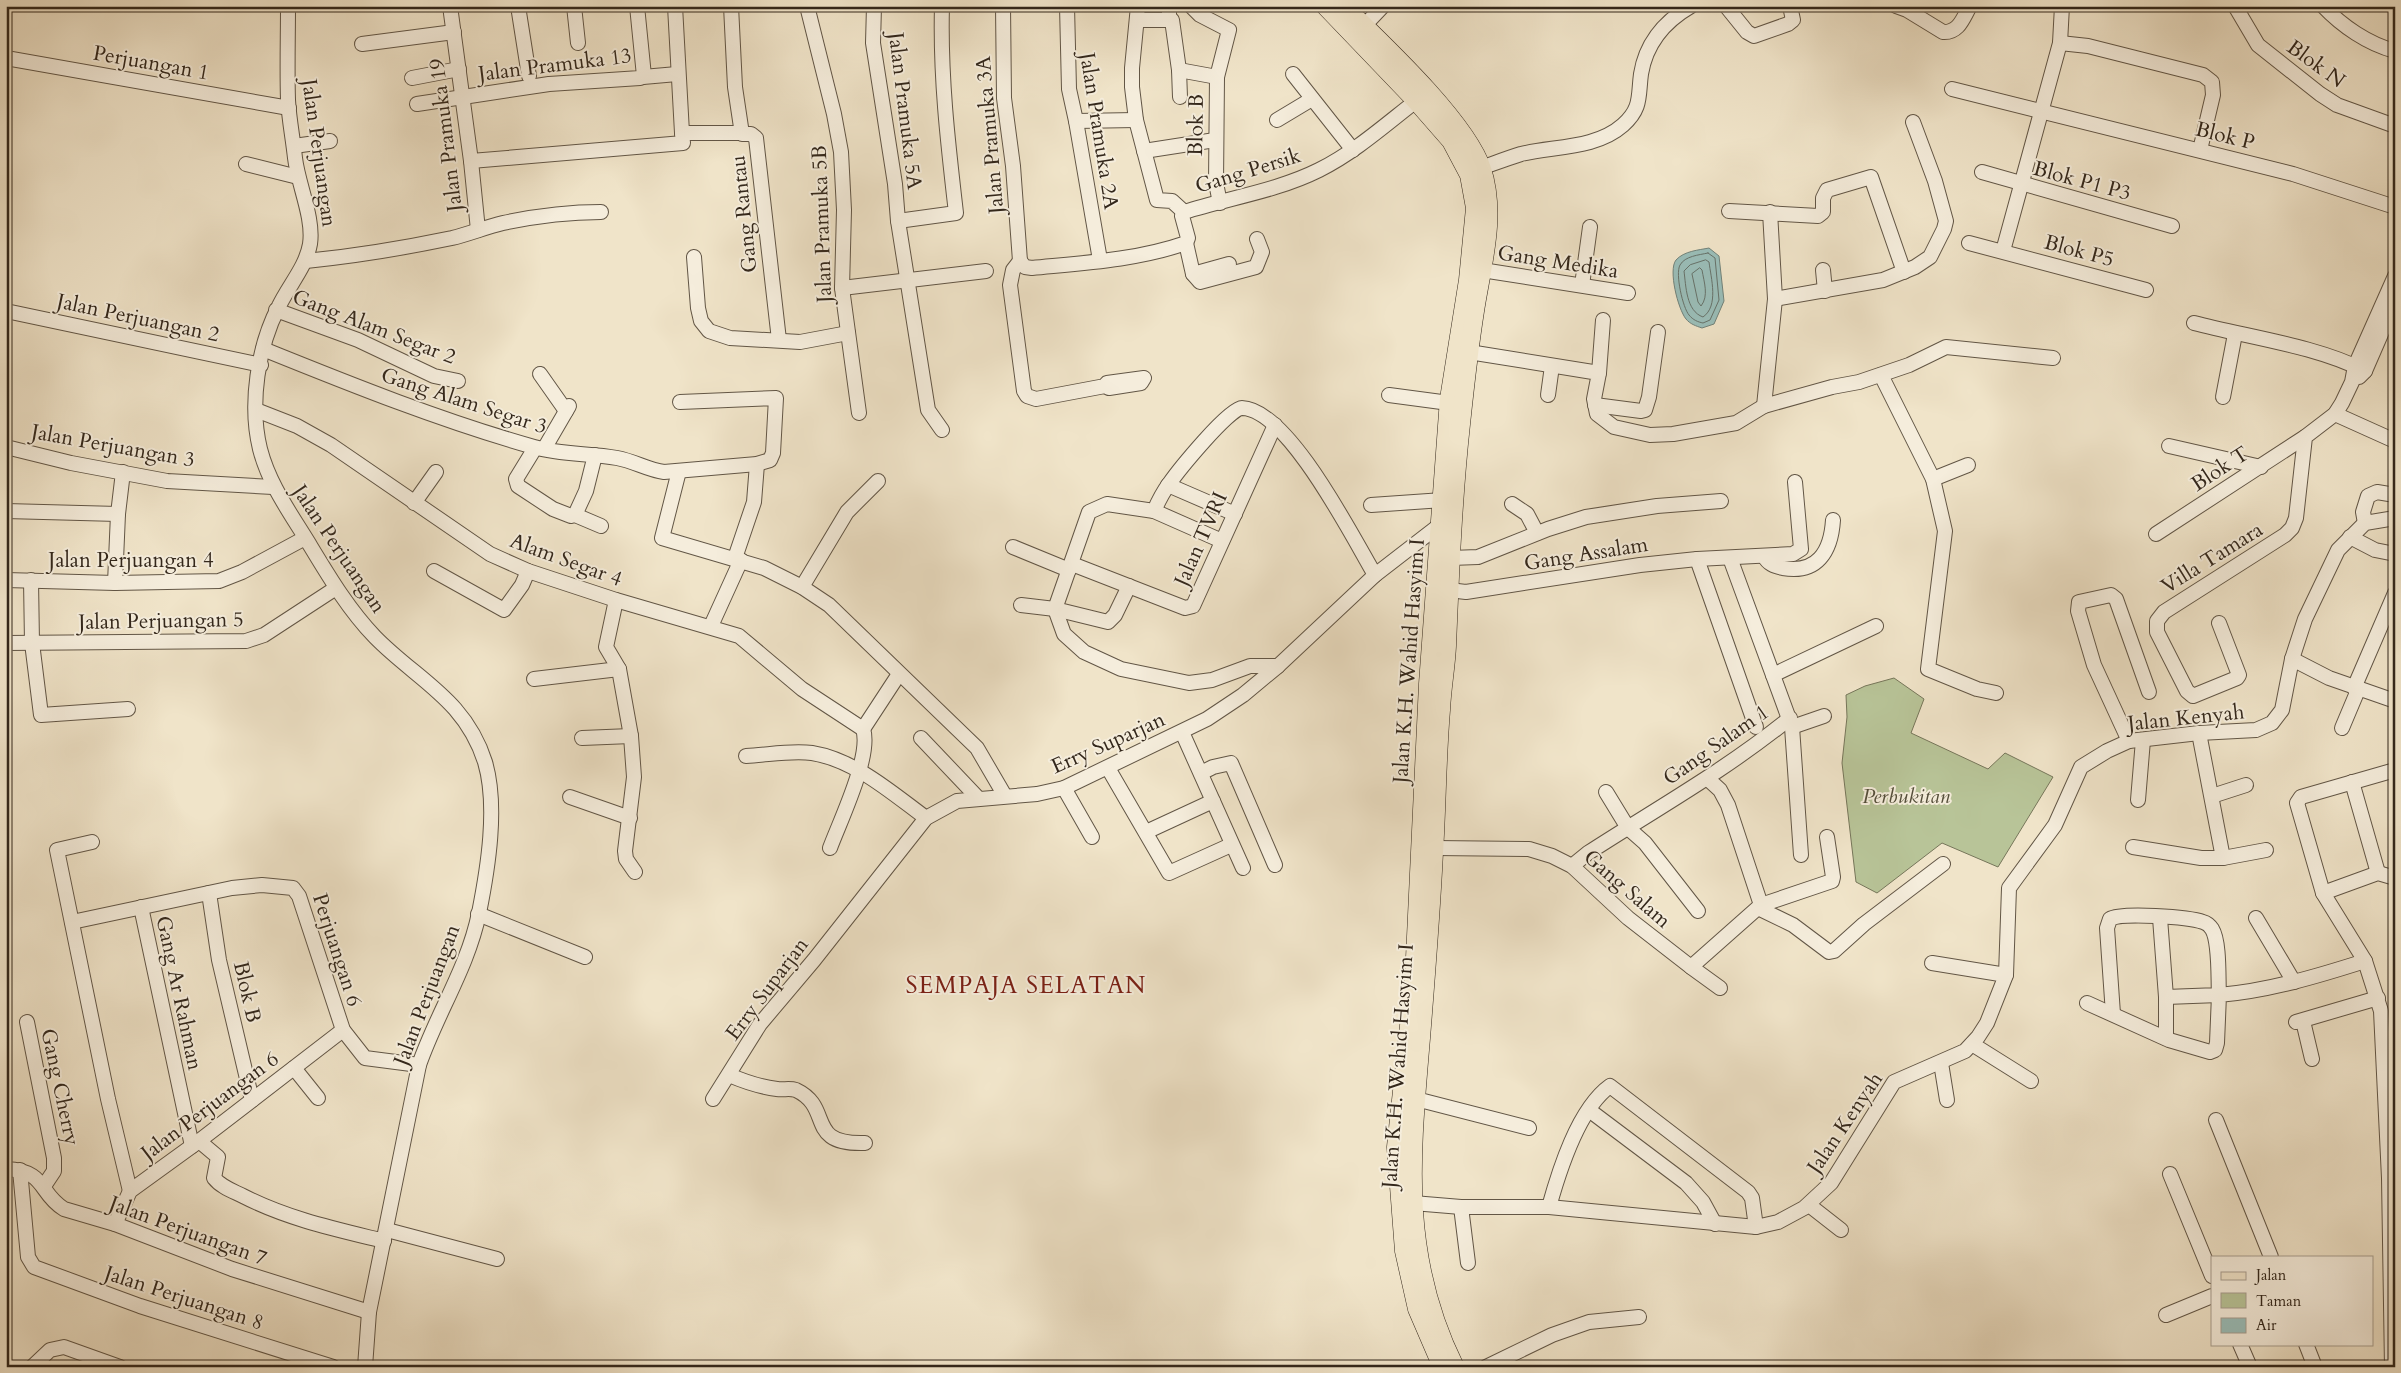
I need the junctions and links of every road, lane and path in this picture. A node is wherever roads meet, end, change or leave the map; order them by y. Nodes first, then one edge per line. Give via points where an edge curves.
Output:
1 (288, 6) edge
2 (450, 6) edge
3 (518, 6) edge
4 (574, 6) edge
5 (637, 6) edge
6 (675, 6) edge
7 (731, 6) edge
8 (806, 6) edge
9 (874, 6) edge
10 (942, 6) edge
11 (1002, 6) edge
12 (1067, 6) edge
13 (1191, 6) edge
14 (1325, 6) edge
15 (1344, 6) edge
16 (1383, 6) edge
17 (1691, 6) edge
18 (1726, 6) edge
19 (1790, 6) edge
20 (1896, 6) edge
21 (1970, 6) edge
22 (2062, 6) edge
23 (2235, 6) edge
24 (2323, 6) edge
25 (1137, 13) edge
26 (1169, 13) edge
27 (1364, 26) junction
28 (454, 32) junction
29 (578, 43) dead end
30 (2060, 43) junction
31 (362, 44) dead end
32 (2395, 51) edge
33 (6, 58) edge
34 (1632, 62) dead end
35 (459, 70) junction
36 (1179, 70) junction
37 (677, 74) junction
38 (1293, 74) dead end
39 (1641, 74) junction
40 (529, 76) dead end
41 (643, 77) junction
42 (1217, 77) junction
43 (412, 78) dead end
44 (1952, 89) dead end
45 (463, 97) junction
46 (1180, 97) dead end
47 (1312, 99) junction
48 (1416, 101) junction
49 (416, 104) dead end
50 (289, 108) junction
51 (2042, 113) junction
52 (1136, 120) junction
53 (1277, 120) dead end
54 (1076, 121) junction
55 (1913, 122) dead end
56 (1445, 123) junction
57 (2395, 126) edge
58 (742, 133) junction
59 (682, 138) junction
60 (1214, 140) junction
61 (330, 141) dead end
62 (294, 146) junction
63 (1353, 150) junction
64 (2200, 150) junction
65 (1144, 151) junction
66 (471, 161) junction
67 (246, 164) dead end
68 (1482, 168) junction
69 (1982, 172) dead end
70 (298, 177) junction
71 (2022, 185) junction
72 (1220, 203) junction
73 (2395, 207) edge
74 (1729, 211) dead end
75 (601, 212) dead end
76 (1184, 212) junction
77 (1770, 212) junction
78 (898, 221) junction
79 (2172, 226) dead end
80 (1590, 227) dead end
81 (478, 230) junction
82 (1257, 239) dead end
83 (1186, 243) junction
84 (1969, 243) dead end
85 (2003, 250) junction
86 (694, 257) dead end
87 (1100, 260) junction
88 (306, 261) junction
89 (1020, 261) junction
90 (1482, 270) junction
91 (1823, 270) dead end
92 (986, 271) dead end
93 (1904, 272) junction
94 (2395, 276) edge
95 (908, 282) junction
96 (1582, 285) junction
97 (842, 288) junction
98 (2146, 290) dead end
99 (1825, 291) junction
100 (1628, 293) dead end
101 (1775, 299) junction
102 (2395, 302) edge
103 (6, 310) edge
104 (276, 310) junction
105 (1603, 320) dead end
106 (2194, 323) dead end
107 (1658, 332) dead end
108 (848, 333) junction
109 (2235, 334) junction
110 (779, 340) junction
111 (263, 349) junction
112 (1469, 352) junction
113 (2053, 358) dead end
114 (260, 365) junction
115 (1552, 366) junction
116 (2360, 368) junction
117 (1599, 373) junction
118 (540, 374) dead end
119 (1881, 375) junction
120 (458, 381) dead end
121 (1105, 386) dead end
122 (1389, 395) dead end
123 (1548, 395) dead end
124 (2223, 397) dead end
125 (680, 402) dead end
126 (1449, 403) junction
127 (1594, 405) junction
128 (1764, 406) junction
129 (256, 410) junction
130 (859, 413) dead end
131 (2335, 414) junction
132 (1275, 425) junction
133 (942, 430) dead end
134 (2305, 437) junction
135 (2395, 441) edge
136 (2169, 446) dead end
137 (6, 447) edge
138 (539, 448) junction
139 (595, 455) junction
140 (757, 464) junction
141 (1968, 465) dead end
142 (2261, 467) junction
143 (679, 471) junction
144 (123, 472) junction
145 (436, 472) dead end
146 (1933, 479) junction
147 (878, 481) dead end
148 (1795, 482) dead end
149 (1168, 486) junction
150 (273, 487) junction
151 (2395, 495) edge
152 (1442, 500) junction
153 (1721, 501) dead end
154 (414, 503) junction
155 (1512, 504) dead end
156 (1372, 505) dead end
157 (6, 511) edge
158 (1154, 511) junction
159 (118, 514) junction
160 (1235, 514) junction
161 (575, 515) junction
162 (2395, 518) edge
163 (1833, 520) dead end
164 (2365, 523) junction
165 (1441, 524) junction
166 (601, 526) dead end
167 (1537, 534) junction
168 (2156, 534) dead end
169 (2350, 537) junction
170 (305, 538) junction
171 (1222, 541) junction
172 (1013, 547) dead end
173 (2395, 554) edge
174 (1764, 556) junction
175 (1451, 558) junction
176 (1730, 558) junction
177 (738, 559) junction
178 (1696, 559) junction
179 (1070, 567) junction
180 (434, 570) dead end
181 (528, 571) junction
182 (1374, 575) junction
183 (6, 580) edge
184 (31, 580) junction
185 (115, 583) junction
186 (1129, 586) junction
187 (802, 587) junction
188 (336, 588) junction
189 (1449, 590) junction
190 (2395, 593) edge
191 (616, 600) junction
192 (1021, 605) dead end
193 (1055, 609) junction
194 (2219, 622) dead end
195 (711, 626) junction
196 (1876, 626) dead end
197 (6, 643) edge
198 (32, 643) junction
199 (2292, 659) junction
200 (1278, 666) junction
201 (619, 669) junction
202 (899, 674) junction
203 (1773, 675) junction
204 (534, 679) dead end
205 (1436, 683) junction
206 (2356, 689) junction
207 (2149, 692) dead end
208 (1996, 693) dead end
209 (2395, 701) edge
210 (128, 709) dead end
211 (1824, 716) dead end
212 (1791, 722) junction
213 (1756, 727) dead end
214 (2342, 728) dead end
215 (864, 731) junction
216 (1182, 732) junction
217 (2199, 733) junction
218 (631, 736) junction
219 (582, 738) dead end
220 (921, 738) dead end
221 (2136, 740) junction
222 (746, 756) dead end
223 (1108, 768) junction
224 (2395, 770) edge
225 (859, 771) junction
226 (1201, 773) junction
227 (1708, 779) junction
228 (2352, 782) junction
229 (2246, 785) dead end
230 (1064, 788) junction
231 (1606, 792) dead end
232 (1004, 796) junction
233 (2212, 796) junction
234 (570, 797) dead end
235 (978, 798) junction
236 (2138, 800) dead end
237 (1213, 801) junction
238 (630, 818) junction
239 (926, 818) junction
240 (1628, 828) junction
241 (1146, 832) junction
242 (1092, 837) dead end
243 (1827, 837) dead end
244 (92, 842) dead end
245 (1231, 845) junction
246 (2133, 847) dead end
247 (830, 848) dead end
248 (1435, 848) junction
249 (2266, 850) dead end
250 (1801, 855) dead end
251 (2223, 858) junction
252 (1943, 864) dead end
253 (1275, 865) dead end
254 (1572, 866) junction
255 (1243, 868) dead end
256 (635, 872) dead end
257 (2378, 873) junction
258 (2395, 878) edge
259 (208, 893) junction
260 (2323, 893) junction
261 (140, 907) junction
262 (1761, 907) junction
263 (1698, 911) dead end
264 (478, 914) junction
265 (2160, 918) junction
266 (2256, 918) dead end
267 (72, 922) junction
268 (585, 957) dead end
269 (2364, 961) junction
270 (1932, 963) dead end
271 (1692, 967) junction
272 (2006, 975) junction
273 (2294, 982) junction
274 (1720, 988) dead end
275 (2219, 995) junction
276 (2166, 997) junction
277 (2378, 998) junction
278 (2086, 1003) dead end
279 (2113, 1014) junction
280 (26, 1022) dead end
281 (342, 1030) junction
282 (2166, 1038) junction
283 (1972, 1044) junction
284 (2312, 1060) dead end
285 (1941, 1063) junction
286 (419, 1065) junction
287 (294, 1068) junction
288 (729, 1075) junction
289 (2031, 1081) dead end
290 (318, 1098) dead end
291 (713, 1099) dead end
292 (1416, 1099) junction
293 (252, 1100) junction
294 (1947, 1100) dead end
295 (1589, 1110) junction
296 (2216, 1120) dead end
297 (1529, 1128) dead end
298 (865, 1143) dead end
299 (195, 1144) junction
300 (1404, 1147) junction
301 (6, 1169) edge
302 (20, 1170) junction
303 (2170, 1174) dead end
304 (2392, 1177) edge
305 (44, 1186) junction
306 (130, 1191) junction
307 (1413, 1203) junction
308 (1809, 1205) junction
309 (1461, 1207) junction
310 (1549, 1207) junction
311 (115, 1224) junction
312 (1715, 1224) junction
313 (1756, 1227) junction
314 (1841, 1230) dead end
315 (385, 1236) junction
316 (2271, 1256) edge
317 (496, 1260) dead end
318 (1468, 1263) dead end
319 (2211, 1274) edge
320 (2211, 1296) edge
321 (369, 1312) junction
322 (2166, 1315) dead end
323 (1639, 1317) dead end
324 (2241, 1346) edge
325 (2307, 1346) edge
326 (32, 1367) edge
327 (120, 1367) edge
328 (333, 1367) edge
329 (366, 1367) edge
330 (1442, 1367) edge
331 (1455, 1367) edge
332 (1486, 1367) edge
333 (2250, 1367) edge
334 (2315, 1367) edge
335 (2392, 1367) edge

1 - 50 street, Jalan Perjuangan
2 - 28 street, Jalan Pramuka 19
3 - 40 street
4 - 29 street
5 - 41 street, Jalan Pramuka 13
6 - 37 street
7 - 58 street, Gang Rantau via 735,87
8 - 97 street, Jalan Pramuka 5B via 841,152 844,210
9 - 78 street, Jalan Pramuka 5A via 873,43
10 - 78 street via 945,118 956,213
11 - 89 street, Jalan Pramuka 3A via 1004,98
12 - 54 street, Jalan Pramuka 2A via 1069,88
13 - 42 street, Blok B via 1200,15 1229,30
14 - 48 main road, Jalan K.H. Wahid Hasyim I
15 - 27 main road, Jalan K.H. Wahid Hasyim I
16 - 27 street
17 - 39 street via 1660,31 1645,55
18 - 19 street via 1754,36 1793,20
20 - 21 street via 1943,32 1950,32 1958,27
22 - 30 street
23 - 57 street, Blok N via 2258,45 2320,94 2338,105
24 - 32 street via 2355,32
25 - 26 street
25 - 52 street via 1132,68
26 - 36 street
27 - 56 main road, Jalan K.H. Wahid Hasyim I
28 - 31 street
28 - 35 street, Jalan Pramuka 19
30 - 51 street
30 - 64 street via 2088,46 2203,75 2212,82 2213,94
33 - 50 street, Perjuangan 1
34 - 39 street
35 - 43 street
35 - 45 street, Jalan Pramuka 19
36 - 42 street
36 - 46 street
37 - 41 street
37 - 59 street
38 - 47 street
39 - 68 street via 1638,106 1622,126 1606,136 1590,142 1522,154
41 - 45 street, Jalan Pramuka 13 via 549,84
42 - 60 street, Blok B
44 - 51 street, Blok P
45 - 49 street, Jalan Pramuka 13
45 - 66 street, Jalan Pramuka 19
47 - 53 street
47 - 63 street
48 - 56 main road, Jalan K.H. Wahid Hasyim I
48 - 63 street, Gang Persik
50 - 62 street, Jalan Perjuangan
51 - 64 street, Blok P
51 - 71 street
52 - 54 street
52 - 65 street
54 - 87 street, Jalan Pramuka 2A
55 - 93 street via 1935,180 1946,221 1930,257
56 - 68 main road, Jalan K.H. Wahid Hasyim I via 1469,144
56 - 126 main road, Jalan K.H. Wahid Hasyim I via 1469,175 1475,208 1468,280
58 - 59 street
58 - 110 street, Gang Rantau via 756,138
59 - 66 street
60 - 65 street
60 - 72 street, Blok B
61 - 62 street
62 - 70 street, Jalan Perjuangan
63 - 72 street, Gang Persik via 1284,184
64 - 73 street, Blok P via 2293,174
65 - 76 street via 1158,200 1172,201
66 - 81 street, Jalan Pramuka 19
67 - 70 street
68 - 90 main road, Jalan K.H. Wahid Hasyim I via 1488,235
69 - 71 street, Blok P1 P3
70 - 88 street, Jalan Perjuangan via 311,233
71 - 79 street, Blok P1 P3
71 - 85 street
72 - 76 street, Gang Persik
74 - 77 street
75 - 81 street via 548,214
76 - 83 street, Gang Persik
77 - 93 street via 1818,216 1823,212 1823,198 1827,190 1871,177
77 - 101 street
78 - 95 street, Jalan Pramuka 5A
80 - 96 street
81 - 88 street via 454,238
82 - 83 street, Gang Persik via 1262,252 1256,267 1200,282 1193,274
83 - 87 street
84 - 85 street, Blok P5
85 - 98 street, Blok P5
86 - 110 street via 699,312 704,326 716,335 730,338
87 - 89 street via 1032,268 1025,267
88 - 104 street, Jalan Perjuangan
89 - 121 street via 1013,270 1010,285 1027,396 1036,399
90 - 96 street, Gang Medika
90 - 112 main road, Jalan K.H. Wahid Hasyim I
91 - 99 street
92 - 95 street
93 - 99 street via 1883,280
94 - 116 street
95 - 97 street
95 - 133 street, Jalan Pramuka 5A via 928,410
96 - 100 street, Gang Medika
97 - 108 street, Jalan Pramuka 5B
99 - 101 street
101 - 128 street
102 - 116 street
103 - 114 street, Jalan Perjuangan 2
104 - 111 street, Jalan Perjuangan
104 - 120 street, Gang Alam Segar 2 via 358,340 434,376
105 - 117 street
106 - 109 street
107 - 127 street via 1645,410
108 - 110 street via 809,342
108 - 130 street, Jalan Pramuka 5B
109 - 116 street via 2290,346
109 - 124 street
111 - 114 street, Jalan Perjuangan
111 - 138 street, Gang Alam Segar 3 via 390,400 497,438
112 - 115 street
112 - 175 main road, Jalan K.H. Wahid Hasyim I
113 - 119 street via 1952,346
114 - 129 street, Jalan Perjuangan
115 - 117 street
115 - 123 street
116 - 131 street
117 - 127 street
118 - 138 street via 568,408
119 - 128 street
119 - 146 street
122 - 126 street
125 - 140 street, Gang Alam Segar 3 via 776,398 773,453 770,460
126 - 152 main road, Jalan K.H. Wahid Hasyim I
127 - 128 street via 1597,414 1614,427 1650,435 1736,423
129 - 150 street, Jalan Perjuangan via 259,445
129 - 154 street, Alam Segar 4 via 297,426 331,445
131 - 134 street
131 - 135 street
132 - 149 street via 1256,412 1242,408 1236,410 1193,454
132 - 160 street, Jalan TVRI
132 - 182 street via 1297,450 1340,513
134 - 142 street, Blok T
134 - 194 street, Villa Tamara via 2296,518 2292,528 2164,612 2157,621 2157,632 2193,696 2239,675
136 - 142 street
137 - 144 street, Jalan Perjuangan 3
138 - 139 street, Gang Alam Segar 3
138 - 161 street via 516,479 517,484 553,509
139 - 143 street, Gang Alam Segar 3 via 618,458 654,471
139 - 161 street via 586,491
140 - 143 street, Gang Alam Segar 3
140 - 177 street via 754,502
141 - 146 street
142 - 168 street, Blok T
143 - 177 street via 662,538
144 - 150 street, Jalan Perjuangan 3 via 167,481
144 - 159 street
145 - 154 street
146 - 208 street via 1945,531 1928,667 1977,690
147 - 187 street via 847,512
148 - 174 street, Gang Assalam via 1801,549 1793,554
149 - 158 street
149 - 160 street
150 - 170 street, Jalan Perjuangan
151 - 164 street via 2377,492 2368,496 2363,512
152 - 156 street
152 - 165 main road, Jalan K.H. Wahid Hasyim I
153 - 167 street via 1656,506 1586,517
154 - 181 street, Alam Segar 4 via 490,554
155 - 167 street via 1526,514
157 - 159 street
158 - 171 street
158 - 179 street via 1107,504 1098,506 1089,512
159 - 185 street
160 - 171 street, Jalan TVRI
161 - 166 street
162 - 164 street
163 - 174 street via 1827,548 1814,565 1802,569 1773,566
164 - 169 street, Jalan Kenyah
165 - 182 street, Erry Suparjan
165 - 205 main road, Jalan K.H. Wahid Hasyim I
167 - 175 street via 1478,557
169 - 173 street via 2374,550
169 - 199 street, Jalan Kenyah via 2338,550 2322,580
170 - 185 street, Jalan Perjuangan 4 via 219,581
170 - 188 street, Jalan Perjuangan
171 - 186 street, Jalan TVRI via 1190,608
172 - 179 street, Jalan TVRI
174 - 176 street, Gang Assalam
175 - 189 main road, Jalan K.H. Wahid Hasyim I
176 - 178 street, Gang Assalam
176 - 203 street, Gang Salam 1
177 - 187 street
177 - 195 street
178 - 189 street, Gang Assalam via 1466,592
178 - 213 street
179 - 186 street, Jalan TVRI
179 - 193 street
180 - 181 street via 504,610
181 - 191 street, Alam Segar 4
182 - 200 street, Erry Suparjan
183 - 184 street, Jalan Perjuangan 4
184 - 185 street, Jalan Perjuangan 4
184 - 198 street
186 - 193 street via 1115,616 1108,622
187 - 202 street via 839,614
188 - 198 street, Jalan Perjuangan 5 via 264,635 246,641
188 - 264 street, Jalan Perjuangan via 379,641 441,692 475,738 485,764 492,822
189 - 205 main road, Jalan K.H. Wahid Hasyim I via 1447,651
190 - 206 street
191 - 195 street, Alam Segar 4
191 - 201 street via 606,647
192 - 193 street
193 - 200 street via 1064,634 1084,652 1122,669 1189,683 1212,680 1250,666
195 - 215 street, Alam Segar 4 via 739,636 802,689
196 - 203 street
197 - 198 street, Jalan Perjuangan 5
198 - 210 street via 41,715
199 - 206 street
199 - 217 street, Jalan Kenyah via 2282,710 2272,722 2256,730
200 - 216 street, Erry Suparjan via 1243,695
201 - 204 street
201 - 218 street
202 - 215 street
202 - 232 street via 977,748
203 - 212 street, Gang Salam 1
205 - 248 main road, Jalan K.H. Wahid Hasyim I
205 - 300 main road, Jalan K.H. Wahid Hasyim I
206 - 209 street
206 - 214 street
207 - 221 street via 2116,599 2111,596 2079,602 2078,610 2094,665
211 - 212 street
212 - 227 street, Gang Salam 1
212 - 250 street
215 - 225 street
216 - 223 street, Erry Suparjan
216 - 226 street
217 - 221 street, Jalan Kenyah
217 - 233 street
218 - 219 street
218 - 238 street via 634,777
220 - 235 street
221 - 236 street
221 - 272 street, Jalan Kenyah via 2103,753 2081,767 2056,825 2009,888
222 - 225 street via 810,753 837,759
223 - 230 street, Erry Suparjan
223 - 241 street
224 - 228 street
225 - 239 street
225 - 247 street
226 - 237 street
226 - 253 street via 1231,763
227 - 240 street, Gang Salam 1
227 - 262 street via 1720,790 1728,805
228 - 257 street
228 - 260 street via 2301,797 2297,803
229 - 233 street
230 - 232 street, Erry Suparjan via 1038,794
230 - 242 street
231 - 240 street
232 - 235 street, Erry Suparjan
233 - 251 street
234 - 238 street
235 - 239 street, Erry Suparjan via 952,802
237 - 241 street
237 - 245 street
238 - 256 street via 626,859
239 - 288 street, Erry Suparjan via 760,1024
240 - 254 street, Gang Salam 1
240 - 263 street via 1645,843
241 - 245 street via 1169,873
243 - 262 street via 1832,881
244 - 267 street via 57,850
245 - 255 street
246 - 251 street via 2201,858
248 - 254 street, Gang Salam via 1529,849
248 - 292 main road, Jalan K.H. Wahid Hasyim I
249 - 251 street
252 - 262 street via 1834,951 1829,952
254 - 271 street, Gang Salam via 1673,955
257 - 258 street
257 - 260 street
259 - 261 street, Perjuangan 6
259 - 281 street, Perjuangan 6 via 262,886 287,886 297,891
259 - 293 street, Blok B via 219,960
260 - 269 street
261 - 267 street, Perjuangan 6
261 - 299 street, Gang Ar Rahman via 182,1109
262 - 271 street
264 - 268 street
264 - 286 street, Jalan Perjuangan via 462,968
265 - 275 street via 2189,919 2203,922 2211,928 2216,938
265 - 276 street
265 - 279 street via 2135,915 2110,919
266 - 273 street
267 - 306 street
269 - 273 street
269 - 277 street
270 - 272 street
271 - 274 street, Gang Salam
272 - 283 street, Jalan Kenyah via 1984,1029
273 - 275 street
275 - 276 street
275 - 282 street via 2215,1050 2205,1052
276 - 282 street
277 - 284 street via 2300,1021
277 - 304 street via 2383,1022
278 - 279 street
279 - 282 street
280 - 305 street, Gang Cherry via 55,1166
281 - 286 street, Perjuangan 6 via 365,1058
281 - 287 street, Jalan Perjuangan 6
283 - 285 street, Jalan Kenyah
283 - 289 street
285 - 294 street
285 - 308 street, Jalan Kenyah via 1894,1082 1840,1170
286 - 315 street, Jalan Perjuangan
287 - 290 street
287 - 293 street, Jalan Perjuangan 6
288 - 291 street, Erry Suparjan
288 - 298 street via 776,1089 794,1089 812,1102 829,1137 844,1143
292 - 297 street
292 - 300 main road, Jalan K.H. Wahid Hasyim I
293 - 299 street, Jalan Perjuangan 6
295 - 310 street via 1558,1175
295 - 312 street via 1686,1183 1703,1202
295 - 313 street via 1607,1087 1614,1087 1748,1192 1752,1198
296 - 316 street
299 - 306 street, Jalan Perjuangan 6
299 - 315 street via 218,1158 214,1178 226,1188 298,1220
300 - 307 main road, Jalan K.H. Wahid Hasyim I
300 - 330 main road, Jalan K.H. Wahid Hasyim I via 1404,1251 1417,1309
301 - 302 street, Jalan Perjuangan 7
302 - 305 street, Jalan Perjuangan 7 via 37,1178
302 - 328 street, Jalan Perjuangan 8 via 28,1257 34,1267 140,1306
303 - 319 street
304 - 335 street
305 - 311 street, Jalan Perjuangan 7 via 64,1209
306 - 311 street, Jalan Perjuangan 6
307 - 309 street, Jalan Kenyah
307 - 331 main road, Jalan K.H. Wahid Hasyim I via 1416,1241 1427,1298
308 - 313 street, Jalan Kenyah via 1778,1222
308 - 314 street
309 - 310 street, Jalan Kenyah
309 - 318 street
310 - 312 street, Jalan Kenyah
311 - 321 street, Jalan Perjuangan 7 via 232,1269
312 - 313 street, Jalan Kenyah
315 - 317 street
315 - 321 street, Jalan Perjuangan
320 - 322 street
321 - 329 street, Jalan Perjuangan
323 - 332 street via 1589,1322 1552,1335
324 - 333 street
325 - 334 street
326 - 327 street via 50,1350 64,1347

